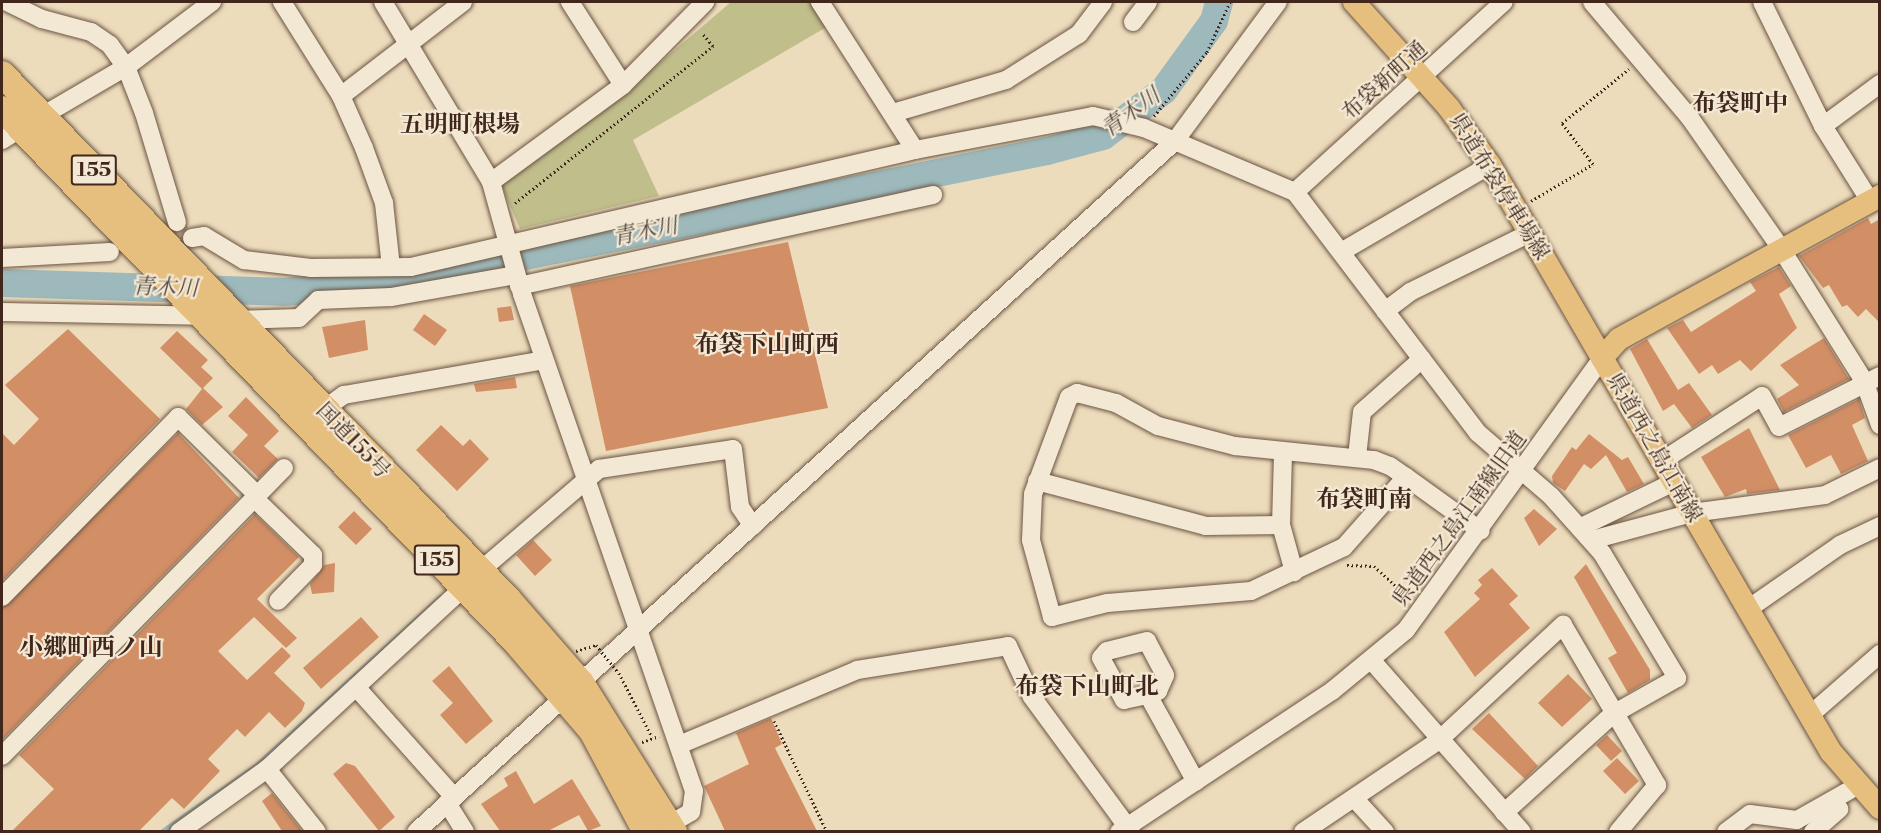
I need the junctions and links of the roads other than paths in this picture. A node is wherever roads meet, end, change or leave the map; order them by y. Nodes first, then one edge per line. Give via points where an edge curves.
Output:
1 (7, 2) edge
2 (212, 2) edge
3 (282, 2) edge
4 (383, 2) edge
5 (463, 2) edge
6 (570, 2) edge
7 (705, 2) edge
8 (820, 2) edge
9 (1103, 2) edge
10 (1148, 2) edge
11 (1278, 2) edge
12 (1354, 2) edge
13 (1504, 2) edge
14 (1592, 2) edge
15 (1762, 2) edge
16 (1133, 22) dead end
17 (412, 42) junction
18 (126, 67) junction
19 (2, 74) edge
20 (1423, 77) junction
21 (1880, 84) edge
22 (624, 85) junction
23 (341, 96) junction
24 (2, 109) edge
25 (893, 113) junction
26 (1822, 126) junction
27 (22, 128) edge
28 (1175, 141) junction
29 (915, 150) junction
30 (1490, 165) junction
31 (491, 182) junction
32 (1295, 192) junction
33 (933, 195) dead end
34 (1875, 198) edge
35 (177, 222) tunnel mouth
36 (1530, 233) junction
37 (192, 238) dead end
38 (508, 244) junction
39 (1780, 247) junction
40 (110, 252) dead end
41 (1341, 252) junction
42 (7, 258) edge
43 (391, 267) junction
44 (517, 277) junction
45 (1385, 311) junction
46 (2, 312) edge
47 (200, 314) junction
48 (232, 317) junction
49 (1602, 358) junction
50 (1422, 359) junction
51 (544, 360) junction
52 (1872, 378) edge
53 (323, 410) junction
54 (1880, 424) edge
55 (1283, 454) junction
56 (1357, 457) junction
57 (1662, 461) junction
58 (284, 468) dead end
59 (1880, 468) edge
60 (1522, 472) junction
61 (586, 476) junction
62 (1406, 477) junction
63 (1037, 482) junction
64 (1674, 482) junction
65 (256, 497) junction
66 (1692, 513) junction
67 (1281, 525) junction
68 (753, 526) junction
69 (1880, 526) edge
70 (1481, 531) junction
71 (1586, 534) junction
72 (1294, 572) junction
73 (471, 579) junction
74 (2, 597) edge
75 (278, 601) dead end
76 (1748, 609) junction
77 (636, 633) junction
78 (1880, 654) edge
79 (1373, 662) junction
80 (356, 687) junction
81 (572, 690) junction
82 (1148, 695) dead end
83 (1613, 714) junction
84 (1810, 715) junction
85 (1438, 741) junction
86 (680, 745) junction
87 (2, 756) edge
88 (267, 769) junction
89 (1196, 782) junction
90 (1871, 795) edge
91 (1354, 798) junction
92 (451, 800) junction
93 (1504, 813) junction
94 (1781, 826) edge
95 (672, 828) edge
96 (1126, 830) edge
97 (179, 831) edge
98 (317, 831) edge
99 (416, 831) edge
100 (465, 831) edge
101 (646, 831) edge
102 (1303, 831) edge
103 (1385, 831) edge
104 (1522, 831) edge
105 (1618, 831) edge
106 (1726, 831) edge
107 (1813, 831) edge

1 - 18 street via 42,19 91,32 110,45
2 - 18 street
3 - 23 street
4 - 17 street
5 - 17 street
6 - 22 street
7 - 22 street
8 - 25 street
9 - 25 street via 1079,34 1006,80
10 - 16 street
11 - 28 street
12 - 20 main road, 県道布袋停車場線
13 - 20 street, 布袋新町通
14 - 39 street via 1642,59
15 - 26 street
17 - 23 street
17 - 31 street
18 - 27 street
18 - 35 street
19 - 27 highway, 国道155号 / 155
20 - 30 main road, 県道布袋停車場線
20 - 32 street, 布袋新町通
21 - 26 street
22 - 31 street
23 - 43 street via 384,203
24 - 27 highway, 国道155号 / 155
25 - 29 street
26 - 34 street
27 - 47 highway, 国道155号 / 155
27 - 48 highway, 国道155号 / 155 via 185,267
28 - 29 street via 1140,127 1100,118 1056,119
28 - 32 street
28 - 68 street
29 - 38 street
30 - 36 main road, 県道布袋停車場線
30 - 41 street
31 - 38 street
32 - 41 street
33 - 44 street
34 - 39 main road, 県道西之島江南線
36 - 45 street via 1410,292
36 - 49 main road, 県道布袋停車場線
37 - 43 street via 204,236 244,260 311,268
38 - 43 street via 411,267
38 - 44 street
39 - 49 main road, 県道西之島江南線 via 1619,339
39 - 52 street
40 - 42 street
41 - 45 street
44 - 48 street via 391,297 318,300 299,318
44 - 51 street
45 - 50 street
46 - 47 street
47 - 73 highway, 国道155号 / 155
48 - 53 highway, 国道155号 / 155
49 - 57 main road, 県道西之島江南線
49 - 60 street, 県道西之島江南線旧道
50 - 56 street via 1362,412
50 - 60 street via 1478,433
51 - 53 street via 344,395
51 - 61 street
52 - 54 street
52 - 57 street via 1779,427 1762,396
53 - 73 highway, 国道155号 / 155
55 - 56 street
55 - 63 street via 1158,426 1116,403 1077,393 1070,397
55 - 67 street
56 - 62 street
57 - 64 main road, 県道西之島江南線
58 - 65 street
59 - 66 street via 1825,495
60 - 70 street, 県道西之島江南線旧道
60 - 71 street
61 - 68 street via 599,469 734,449 740,507
61 - 73 street
61 - 77 street
62 - 70 street
62 - 72 street via 1353,540
63 - 67 street via 1206,526
63 - 72 street via 1031,540 1052,617 1107,603 1235,596
64 - 66 main road, 県道西之島江南線
64 - 71 street
65 - 74 street via 178,417
65 - 75 street via 313,555 313,565
65 - 87 street
66 - 71 street
66 - 76 main road, 県道西之島江南線
67 - 72 street
68 - 77 street
69 - 76 street via 1840,545
70 - 79 street, 県道西之島江南線旧道 via 1423,612
71 - 83 street via 1677,678
73 - 80 street
73 - 81 highway, 国道155号 / 155
76 - 84 main road, 県道西之島江南線
77 - 81 street
77 - 86 street
78 - 84 street
79 - 85 street
79 - 89 street, 県道西之島江南線旧道
80 - 88 street
80 - 92 street
81 - 92 street
81 - 95 highway, 国道155号 / 155
81 - 101 highway, 国道155号 / 155
82 - 89 street
83 - 85 street via 1563,625
83 - 93 street
83 - 105 street via 1657,785
84 - 90 main road, 県道西之島江南線
85 - 91 street
85 - 93 street
86 - 95 street via 694,802 691,812
86 - 96 street via 857,670 1008,646 1032,698
88 - 97 street
88 - 98 street
89 - 96 street, 県道西之島江南線旧道
90 - 94 street
90 - 107 street
91 - 102 street
91 - 103 street
92 - 99 street
92 - 100 street
93 - 104 street
94 - 106 street via 1750,814

